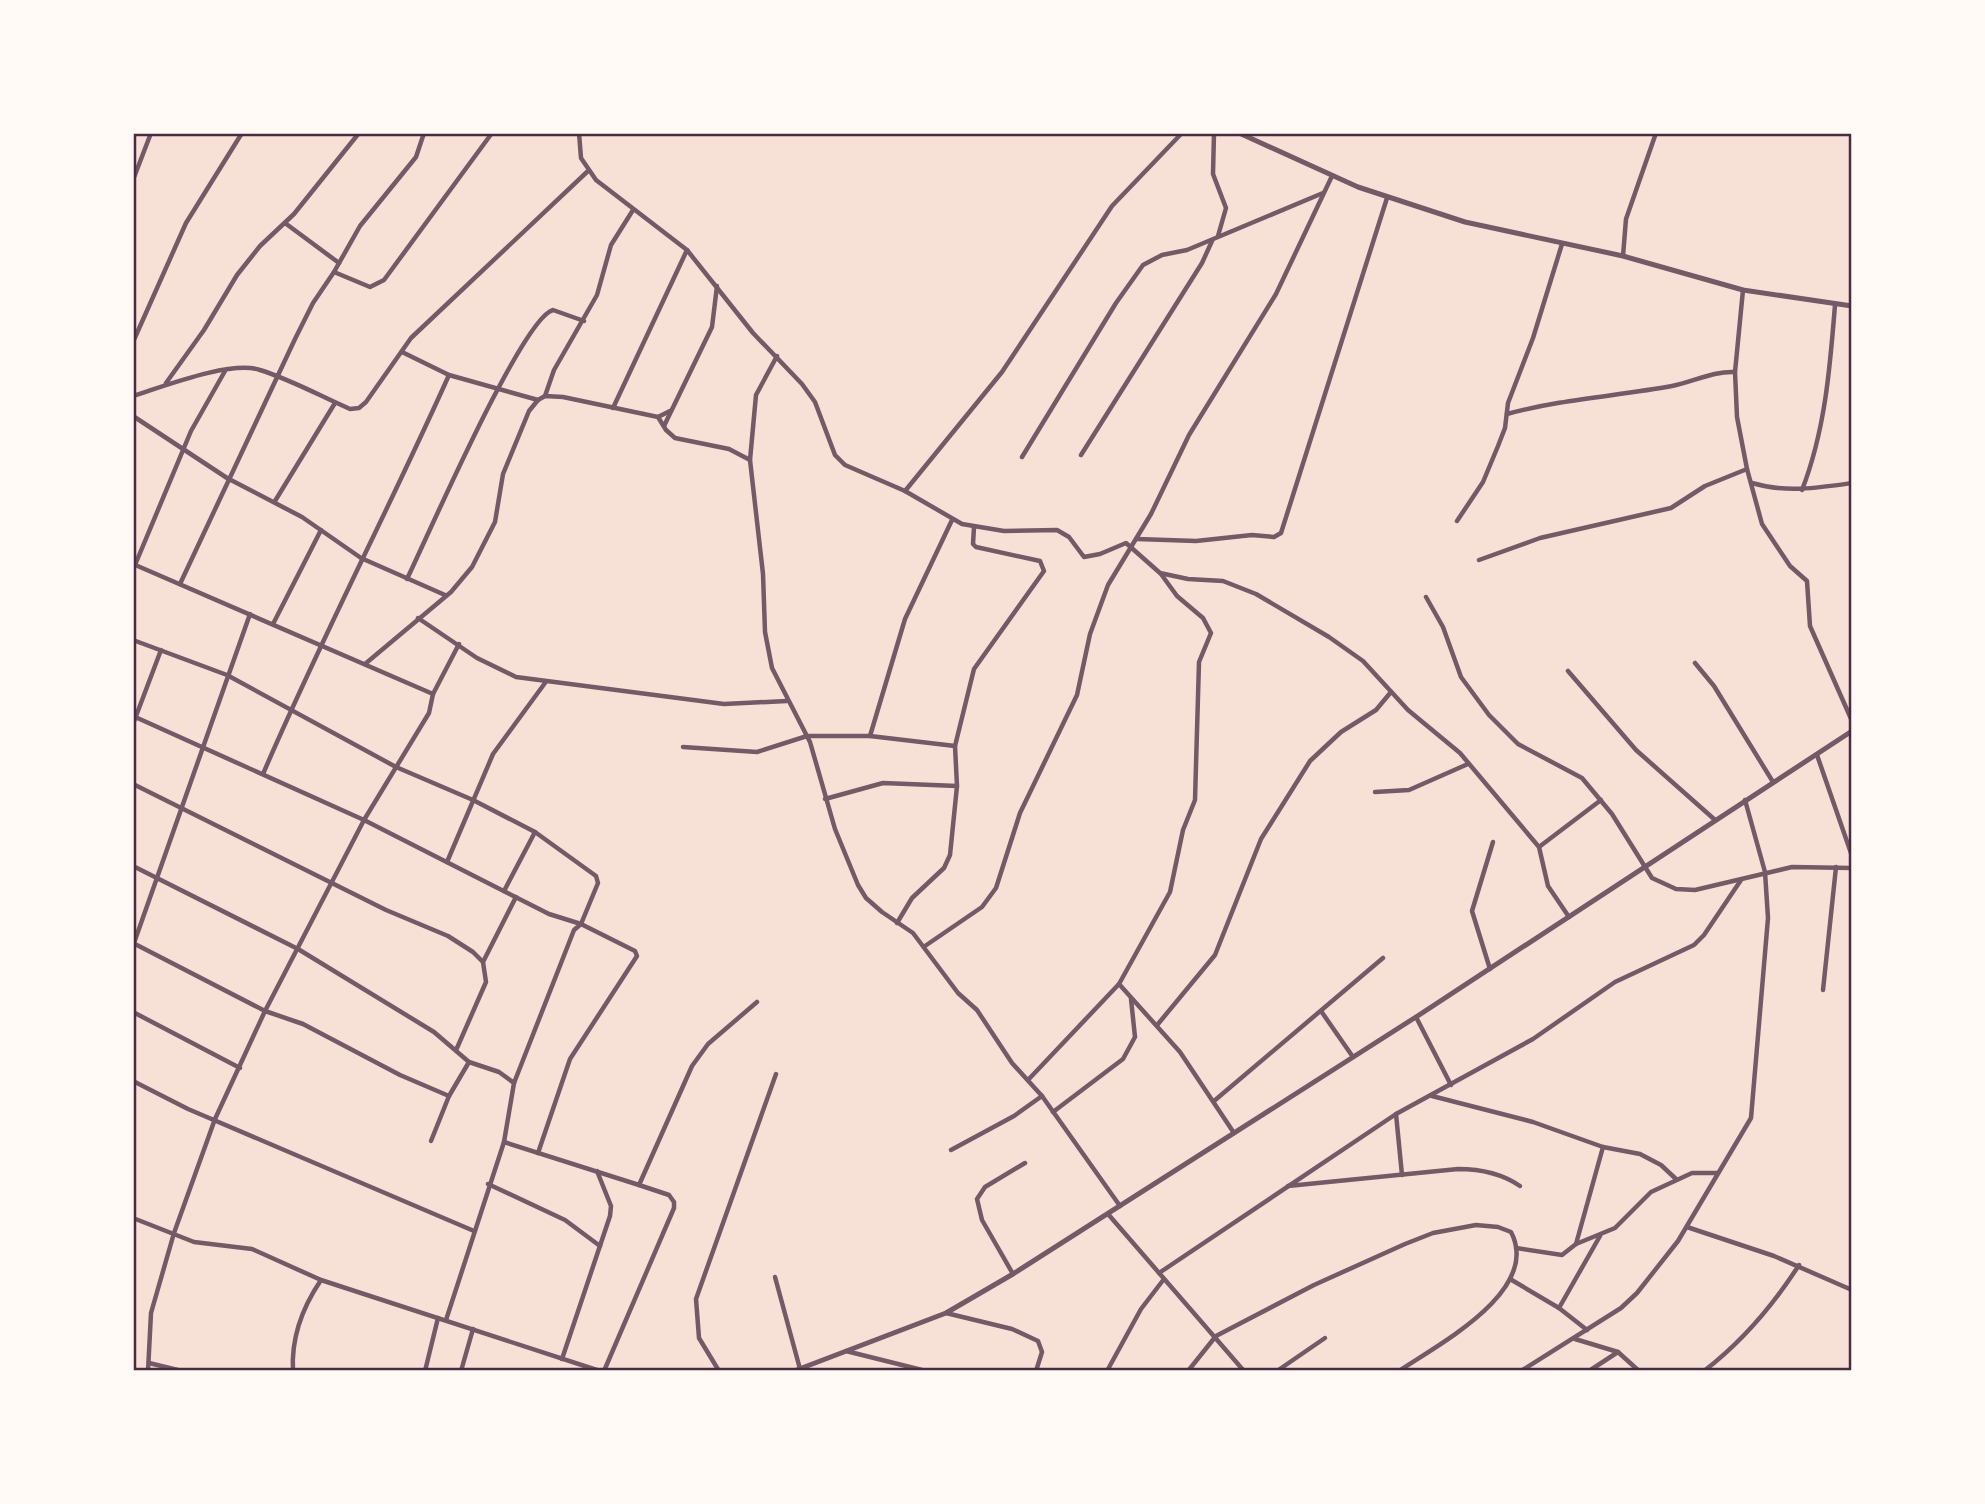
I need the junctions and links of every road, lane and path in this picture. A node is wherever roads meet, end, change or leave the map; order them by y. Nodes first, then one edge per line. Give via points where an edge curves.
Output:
1 (151, 133) edge
2 (242, 133) edge
3 (359, 133) edge
4 (424, 133) edge
5 (492, 133) edge
6 (579, 133) edge
7 (1182, 133) edge
8 (1214, 133) edge
9 (1238, 133) edge
10 (1656, 133) edge
11 (588, 170) junction
12 (1332, 176) junction
13 (133, 180) edge
14 (1324, 192) junction
15 (1387, 198) junction
16 (633, 210) junction
17 (285, 223) junction
18 (1215, 238) junction
19 (1562, 244) junction
20 (687, 250) junction
21 (1623, 256) junction
22 (339, 262) junction
23 (334, 272) junction
24 (717, 286) junction
25 (1743, 290) junction
26 (1835, 305) junction
27 (1852, 306) edge
28 (584, 321) junction
29 (133, 342) edge
30 (402, 352) junction
31 (777, 356) junction
32 (226, 371) junction
33 (1735, 372) junction
34 (449, 375) junction
35 (276, 378) junction
36 (164, 385) junction
37 (498, 389) junction
38 (133, 396) edge
39 (545, 396) junction
40 (538, 400) junction
41 (335, 403) junction
42 (613, 408) junction
43 (670, 411) junction
44 (1507, 414) junction
45 (133, 416) edge
46 (658, 417) junction
47 (664, 426) junction
48 (185, 452) junction
49 (1081, 455) dead end
50 (1022, 457) dead end
51 (751, 460) junction
52 (1747, 469) junction
53 (227, 478) junction
54 (1751, 482) junction
55 (1852, 483) edge
56 (1802, 489) junction
57 (905, 491) junction
58 (275, 501) junction
59 (952, 520) junction
60 (1457, 521) dead end
61 (974, 527) junction
62 (321, 530) junction
63 (1136, 539) junction
64 (1132, 545) junction
65 (361, 558) junction
66 (1479, 560) dead end
67 (134, 564) edge
68 (1160, 573) junction
69 (407, 579) junction
70 (180, 584) junction
71 (445, 595) junction
72 (1426, 597) dead end
73 (250, 614) junction
74 (418, 618) junction
75 (273, 624) junction
76 (133, 640) edge
77 (459, 643) junction
78 (322, 645) junction
79 (161, 650) junction
80 (1695, 663) dead end
81 (365, 664) junction
82 (1567, 671) dead end
83 (227, 675) junction
84 (545, 683) junction
85 (1391, 692) junction
86 (433, 694) junction
87 (788, 701) junction
88 (291, 708) junction
89 (134, 716) edge
90 (1852, 721) edge
91 (133, 724) edge
92 (1852, 731) edge
93 (807, 736) junction
94 (870, 737) junction
95 (955, 746) junction
96 (203, 747) junction
97 (683, 747) dead end
98 (1817, 755) junction
99 (1468, 764) junction
100 (396, 767) junction
101 (263, 774) junction
102 (1773, 782) junction
103 (133, 784) edge
104 (957, 786) junction
105 (1375, 792) dead end
106 (825, 799) junction
107 (473, 800) junction
108 (1601, 800) junction
109 (1744, 800) junction
110 (181, 806) junction
111 (1714, 819) junction
112 (365, 820) junction
113 (535, 832) junction
114 (1493, 842) dead end
115 (1539, 847) junction
116 (1852, 856) edge
117 (447, 862) junction
118 (133, 866) edge
119 (1644, 866) junction
120 (1836, 867) junction
121 (1852, 868) edge
122 (1765, 872) junction
123 (158, 880) junction
124 (1741, 880) junction
125 (333, 882) junction
126 (504, 891) junction
127 (516, 897) junction
128 (1569, 917) junction
129 (897, 923) junction
130 (581, 924) junction
131 (133, 943) edge
132 (925, 946) junction
133 (298, 949) junction
134 (1383, 958) dead end
135 (483, 962) junction
136 (1490, 968) junction
137 (1119, 984) junction
138 (1823, 990) dead end
139 (1131, 998) junction
140 (757, 1002) dead end
141 (265, 1011) junction
142 (1321, 1011) junction
143 (133, 1012) edge
144 (1416, 1017) junction
145 (1158, 1024) junction
146 (457, 1048) junction
147 (1353, 1057) junction
148 (469, 1062) junction
149 (240, 1068) junction
150 (776, 1074) dead end
151 (1028, 1080) junction
152 (133, 1081) edge
153 (514, 1083) junction
154 (1451, 1085) junction
155 (449, 1096) junction
156 (1431, 1096) junction
157 (1042, 1097) junction
158 (1214, 1101) junction
159 (1053, 1112) junction
160 (1396, 1114) junction
161 (215, 1119) junction
162 (1234, 1133) junction
163 (431, 1140) dead end
164 (503, 1142) junction
165 (1603, 1147) junction
166 (951, 1150) dead end
167 (538, 1153) junction
168 (1026, 1163) dead end
169 (597, 1170) junction
170 (1717, 1172) junction
171 (1402, 1175) junction
172 (1676, 1179) junction
173 (488, 1184) junction
174 (639, 1185) junction
175 (1287, 1186) junction
176 (1520, 1186) dead end
177 (1120, 1206) junction
178 (1108, 1214) junction
179 (133, 1218) edge
180 (1687, 1227) junction
181 (474, 1231) junction
182 (174, 1233) junction
183 (1600, 1236) junction
184 (1576, 1244) junction
185 (600, 1246) junction
186 (1517, 1248) junction
187 (1799, 1265) junction
188 (1159, 1273) junction
189 (1013, 1275) junction
190 (775, 1277) dead end
191 (1164, 1279) junction
192 (1510, 1279) junction
193 (321, 1280) junction
194 (1852, 1290) edge
195 (1559, 1308) junction
196 (946, 1313) junction
197 (438, 1318) junction
198 (446, 1321) junction
199 (473, 1329) junction
200 (1587, 1331) junction
201 (1216, 1336) junction
202 (1325, 1338) dead end
203 (1574, 1339) junction
204 (845, 1350) junction
205 (1618, 1352) junction
206 (562, 1359) junction
207 (149, 1363) junction
208 (797, 1370) edge
209 (148, 1371) edge
210 (182, 1371) edge
211 (293, 1371) edge
212 (425, 1371) edge
213 (461, 1371) edge
214 (602, 1371) edge
215 (719, 1371) edge
216 (926, 1371) edge
217 (1036, 1371) edge
218 (1107, 1371) edge
219 (1188, 1371) edge
220 (1244, 1371) edge
221 (1277, 1371) edge
222 (1399, 1371) edge
223 (1521, 1371) edge
224 (1589, 1371) edge
225 (1639, 1371) edge
226 (1703, 1371) edge

1 - 13 street
2 - 29 street via 186,223
3 - 17 street
4 - 22 street via 411,164 360,226
5 - 23 street via 384,280 370,287
6 - 11 street via 578,147
7 - 57 street via 1112,206 1009,362
8 - 18 street via 1213,174 1226,208
9 - 12 street
10 - 21 street via 1626,219
11 - 16 street
11 - 30 street via 411,338
12 - 14 street
12 - 15 street
14 - 18 street
14 - 63 street via 1276,294 1189,435
15 - 19 street
15 - 63 street via 1281,533 1195,541
16 - 20 street
16 - 28 street via 607,253 604,277
17 - 22 street
17 - 36 street via 237,275
18 - 49 street
18 - 50 street via 1143,265
19 - 21 street
19 - 44 street
20 - 24 street
20 - 42 street
21 - 25 street
22 - 23 street
23 - 35 street via 313,303
24 - 31 street
24 - 43 street via 712,327
25 - 26 street
25 - 33 street
26 - 27 street
26 - 56 street via 1819,439
28 - 37 street via 553,310 544,314
28 - 39 street via 554,370
30 - 34 street
30 - 41 street via 359,408
31 - 51 street via 756,395
31 - 57 street via 815,402 835,455 858,472
32 - 35 street via 252,368
32 - 36 street
32 - 48 street via 191,431
33 - 44 street
33 - 52 street via 1737,417
34 - 37 street
34 - 65 street
35 - 41 street via 298,383
35 - 53 street
36 - 38 street
37 - 40 street
37 - 69 street
39 - 40 street
39 - 42 street
40 - 71 street via 503,474 495,522 487,540 460,584
41 - 58 street
42 - 46 street
43 - 46 street
43 - 47 street
44 - 60 street via 1482,482
45 - 48 street
46 - 47 street
47 - 51 street via 676,438 718,446
48 - 53 street
48 - 67 street
51 - 87 street via 768,652
52 - 54 street
52 - 66 street via 1705,486 1671,508 1540,538
53 - 58 street
53 - 70 street
54 - 56 street
54 - 90 street via 1762,524 1790,566 1808,581 1810,626
55 - 56 street
57 - 59 street
58 - 62 street
59 - 61 street
59 - 94 street via 905,619
61 - 64 street via 1057,530 1069,537 1084,557 1119,543
61 - 95 street via 976,547 1040,561 1044,571 974,669
62 - 65 street
62 - 75 street
63 - 64 street
64 - 68 street
64 - 132 street via 1108,585 1090,634 1077,695 1020,813 996,888 982,907
65 - 69 street
65 - 78 street
67 - 70 street
68 - 85 street via 1223,581 1256,594 1350,651
68 - 137 street via 1177,596 1203,618 1211,633 1199,662 1196,790 1170,892
69 - 71 street
70 - 73 street
71 - 74 street
72 - 108 street via 1443,627 1461,677 1489,715 1518,744 1582,778
73 - 75 street
73 - 83 street
74 - 77 street
74 - 81 street
75 - 78 street
76 - 79 street
77 - 84 street via 495,668
77 - 86 street
78 - 81 street
78 - 88 street
79 - 83 street
79 - 89 street
80 - 102 street
81 - 86 street
82 - 111 street via 1636,750
83 - 88 street
83 - 96 street
84 - 87 street via 724,704
84 - 107 street via 493,754
85 - 99 street
85 - 145 street via 1376,710 1341,732 1310,761 1261,839 1215,955
86 - 100 street via 429,713
87 - 93 street
88 - 100 street
88 - 101 street
89 - 91 street
89 - 96 street
92 - 98 street
93 - 94 street
93 - 97 street via 757,752
93 - 106 street
94 - 95 street
95 - 104 street
96 - 101 street
96 - 110 street
98 - 102 street
98 - 116 street
99 - 105 street via 1409,790
99 - 115 street
100 - 107 street
100 - 112 street
101 - 112 street
102 - 109 street
103 - 110 street
104 - 106 street via 883,783
104 - 129 street via 950,855 944,868 912,898
106 - 129 street via 858,885 866,898
107 - 113 street
107 - 117 street
108 - 115 street
108 - 119 street
109 - 111 street
109 - 122 street
110 - 123 street
110 - 125 street
111 - 119 street
112 - 117 street
112 - 125 street
113 - 126 street
113 - 130 street via 596,876 598,883
114 - 136 street via 1472,911
115 - 128 street via 1548,886
117 - 126 street
118 - 123 street
119 - 124 street via 1652,878 1676,889 1695,890
119 - 128 street
120 - 121 street
120 - 122 street
120 - 138 street
122 - 124 street
122 - 170 street via 1768,918 1751,1118
123 - 131 street
123 - 133 street
124 - 154 street via 1694,945 1615,982 1533,1039
125 - 133 street
125 - 135 street via 448,936
126 - 127 street
127 - 130 street
127 - 135 street
128 - 136 street
129 - 132 street
130 - 153 street via 572,935
130 - 167 street via 638,956 570,1059
131 - 141 street
132 - 151 street
133 - 141 street
133 - 146 street
134 - 142 street
135 - 146 street via 486,982
136 - 144 street
137 - 139 street
137 - 151 street
139 - 145 street
139 - 159 street via 1136,1031 1127,1053
140 - 174 street via 708,1044 692,1066
141 - 149 street
141 - 155 street via 303,1024
142 - 147 street
142 - 158 street
143 - 149 street
144 - 147 street
144 - 154 street
145 - 158 street
146 - 148 street
147 - 162 street
148 - 153 street via 499,1072
148 - 155 street
149 - 161 street
150 - 215 street via 696,1299 699,1338
151 - 157 street
152 - 161 street
153 - 164 street
154 - 156 street
155 - 163 street
156 - 160 street
156 - 165 street via 1533,1122
157 - 159 street
157 - 166 street
158 - 162 street
159 - 177 street
160 - 171 street
160 - 175 street
161 - 181 street
161 - 182 street
162 - 177 street
164 - 167 street
164 - 173 street
165 - 172 street via 1640,1154
165 - 184 street
167 - 169 street
168 - 189 street via 980,1191 977,1199 982,1220
169 - 174 street
169 - 185 street via 611,1206
170 - 172 street
170 - 180 street
171 - 175 street
171 - 176 street via 1480,1169
172 - 183 street via 1651,1192 1615,1228
173 - 181 street
173 - 185 street via 565,1220
174 - 214 street via 669,1195 674,1208
175 - 188 street
177 - 178 street
178 - 188 street
178 - 189 street
179 - 182 street
180 - 187 street
180 - 200 street via 1637,1293
181 - 198 street
182 - 193 street via 194,1242 252,1249
182 - 207 street via 151,1313
183 - 184 street
183 - 195 street
184 - 186 street via 1558,1256
185 - 206 street
186 - 192 street
186 - 201 street via 1511,1232 1498,1227 1476,1225 1433,1233 1314,1284
187 - 194 street
187 - 226 street via 1747,1335
188 - 191 street
189 - 196 street
190 - 208 street
191 - 201 street
191 - 218 street via 1141,1308
192 - 195 street
192 - 222 street via 1480,1315
193 - 197 street
193 - 211 street via 305,1303 296,1331
195 - 200 street
196 - 204 street
196 - 217 street via 1012,1329 1038,1341 1042,1352
197 - 198 street
197 - 212 street
198 - 199 street
199 - 206 street
199 - 213 street
200 - 203 street
201 - 219 street
201 - 220 street
202 - 221 street
203 - 205 street
203 - 223 street
204 - 208 street
204 - 216 street
205 - 224 street
205 - 225 street
206 - 214 street
207 - 209 street
207 - 210 street

